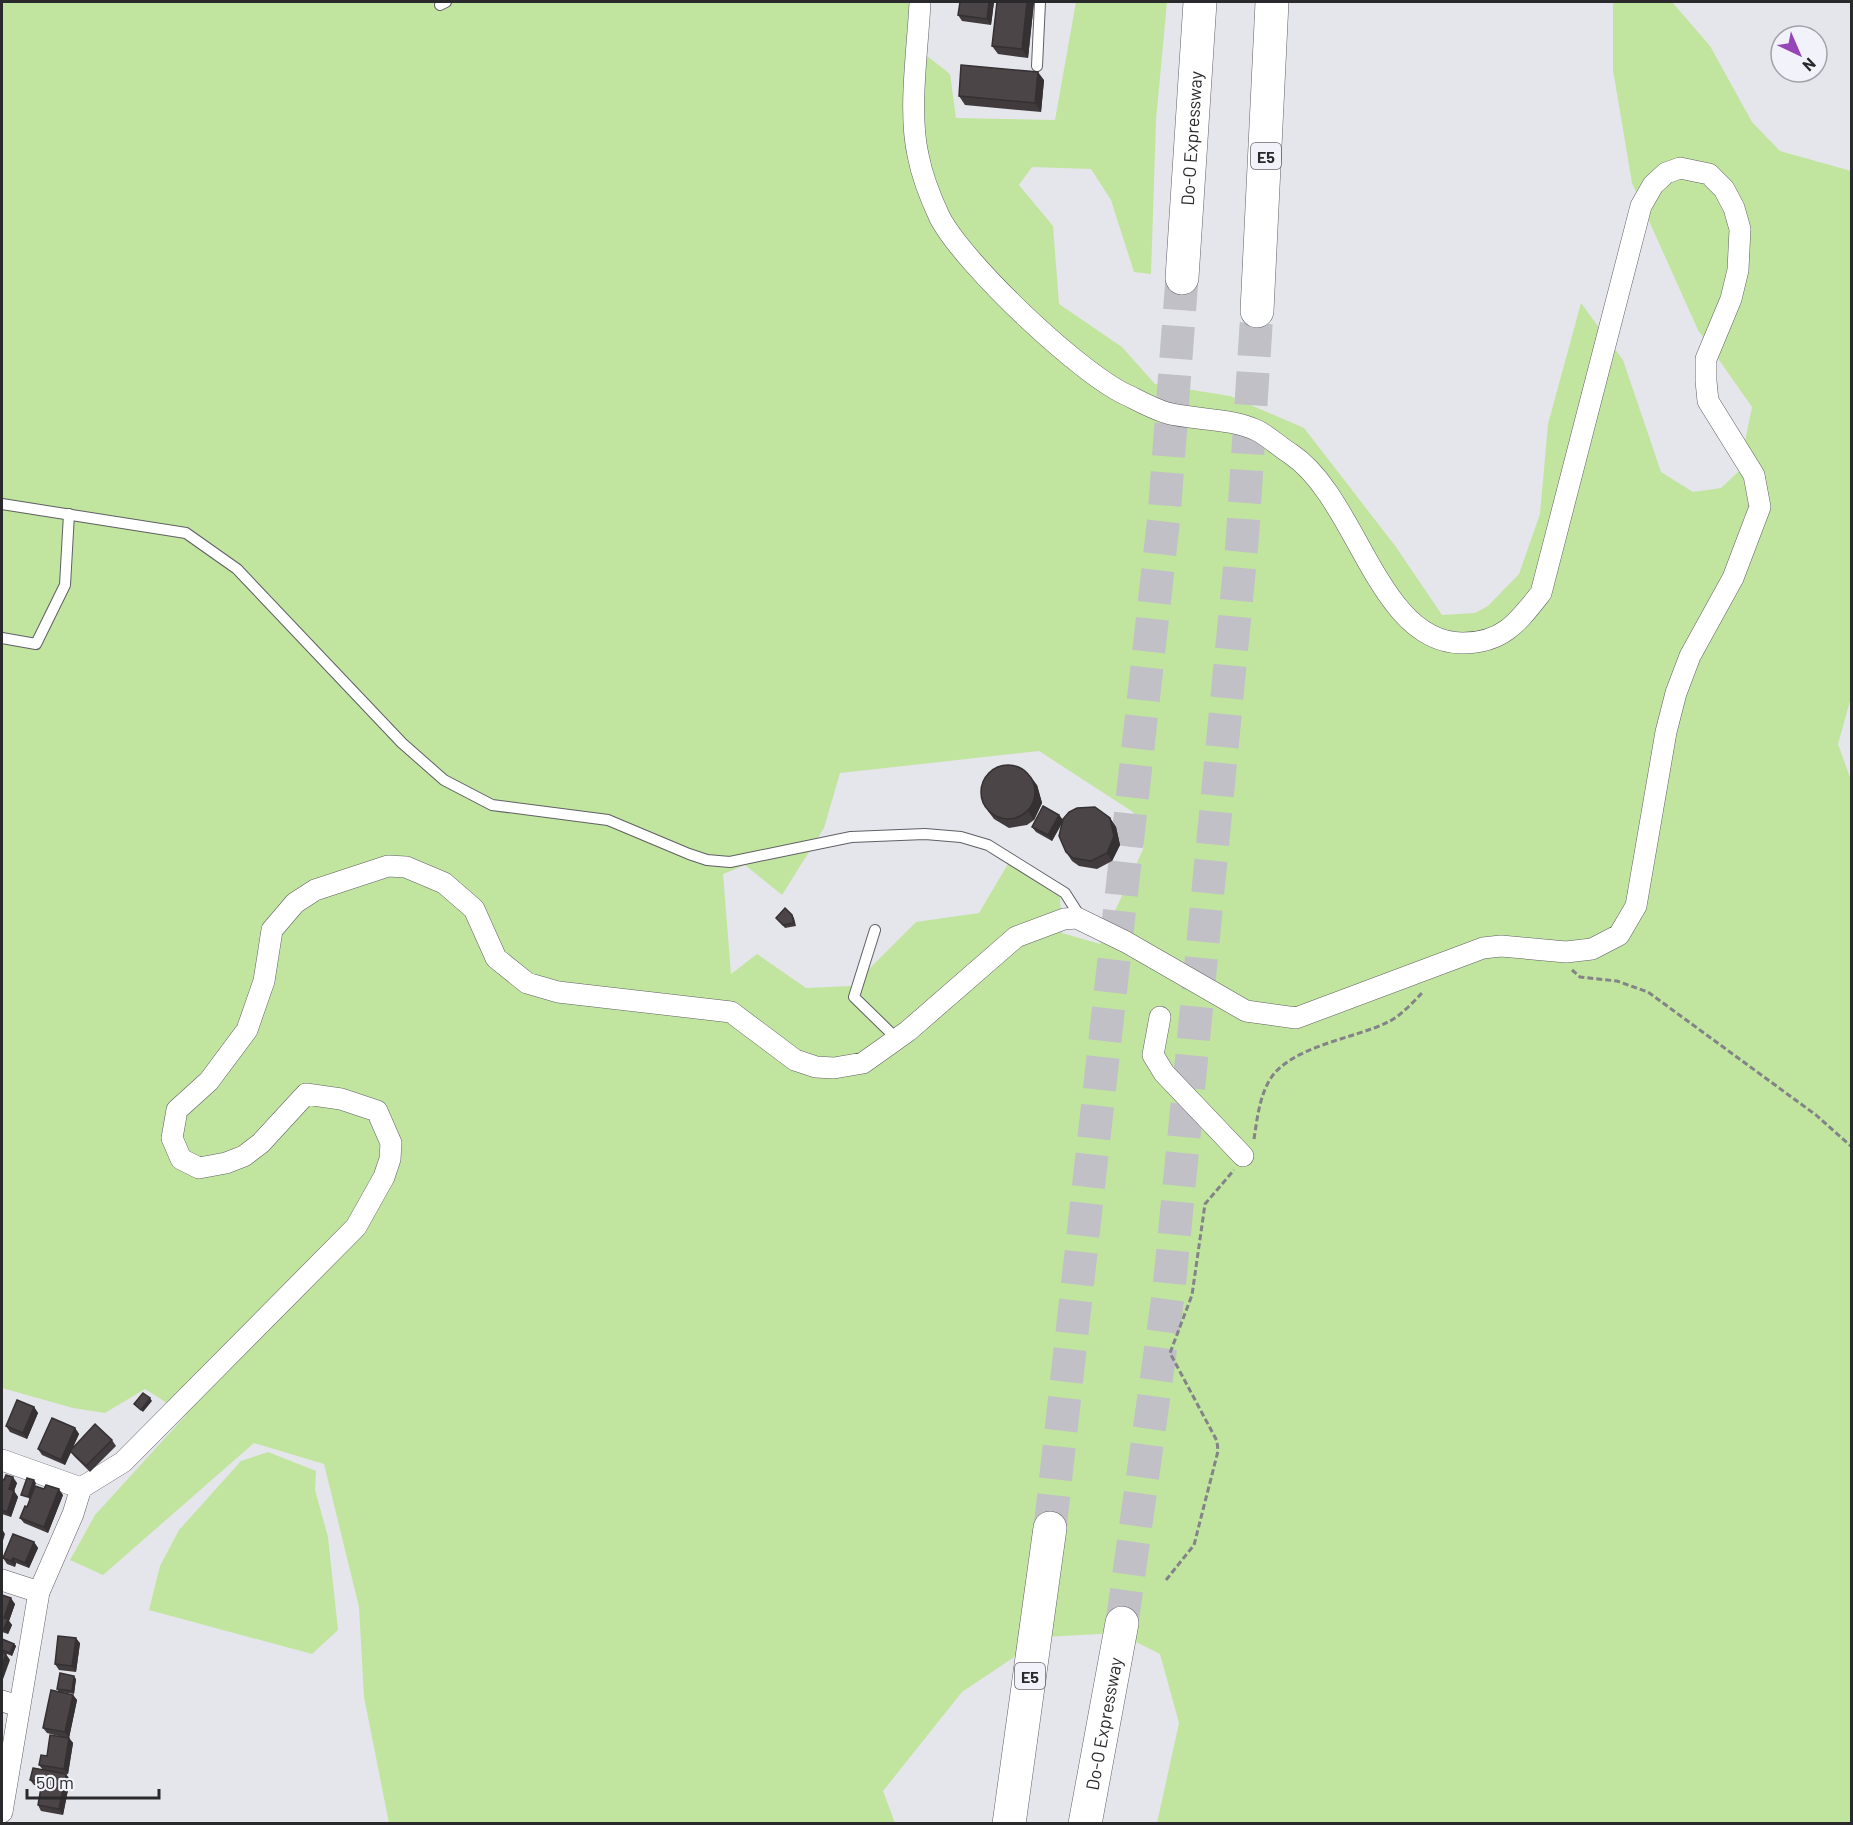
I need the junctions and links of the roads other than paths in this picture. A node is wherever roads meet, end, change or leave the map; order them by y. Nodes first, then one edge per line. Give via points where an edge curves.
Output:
1 (920, 2) edge
2 (1040, 2) edge
3 (1200, 2) edge
4 (1272, 2) edge
5 (1037, 66) dead end
6 (1182, 278) tunnel mouth
7 (1257, 310) tunnel mouth
8 (2, 504) edge
9 (69, 514) junction
10 (2, 638) edge
11 (1083, 921) junction
12 (875, 930) dead end
13 (1160, 1017) dead end
14 (897, 1039) junction
15 (1243, 1156) road end
16 (2, 1460) edge
17 (81, 1488) junction
18 (1050, 1528) tunnel mouth
19 (2, 1580) edge
20 (39, 1592) junction
21 (1122, 1623) tunnel mouth
22 (10, 1703) edge
23 (2, 1812) edge
24 (1009, 1824) edge
25 (1085, 1824) edge

1 - 11 street via 917,155 941,220 973,261 1003,295 1110,388 1166,413 1257,430 1293,456 1322,481 1406,620 1442,643 1494,639 1519,621 1541,593 1641,206 1653,185 1666,173 1680,168 1709,174 1724,189 1740,229 1738,270 1731,299 1707,359 1708,401 1754,475 1760,507 1733,578 1690,656 1676,693 1636,906 1619,934 1592,949 1566,952 1483,948 1296,1018 1246,1011
2 - 5 lane
3 - 6 highway, Do-O Expressway
4 - 7 highway, E5
8 - 9 lane
9 - 10 lane via 65,585 36,644
9 - 11 lane via 186,533 237,569 402,743 444,780 492,805 608,820 689,854 730,862 851,837 960,837 988,845 1065,893
11 - 14 street via 1064,919 1016,937
12 - 14 lane via 854,997
13 - 15 street via 1153,1055 1164,1073
14 - 17 street via 863,1063 816,1067 795,1060 731,1012 558,992 526,984 496,958 474,909 444,883 406,867 372,870 315,890 295,903 272,930 264,981 247,1030 209,1081 177,1110 172,1138 181,1159 199,1168 226,1163 261,1143 306,1094 326,1096 377,1111 391,1143 384,1178 356,1227 123,1462
16 - 17 street
17 - 20 street
18 - 24 highway, E5
19 - 20 street
20 - 22 street
21 - 25 highway, Do-O Expressway
22 - 23 street

